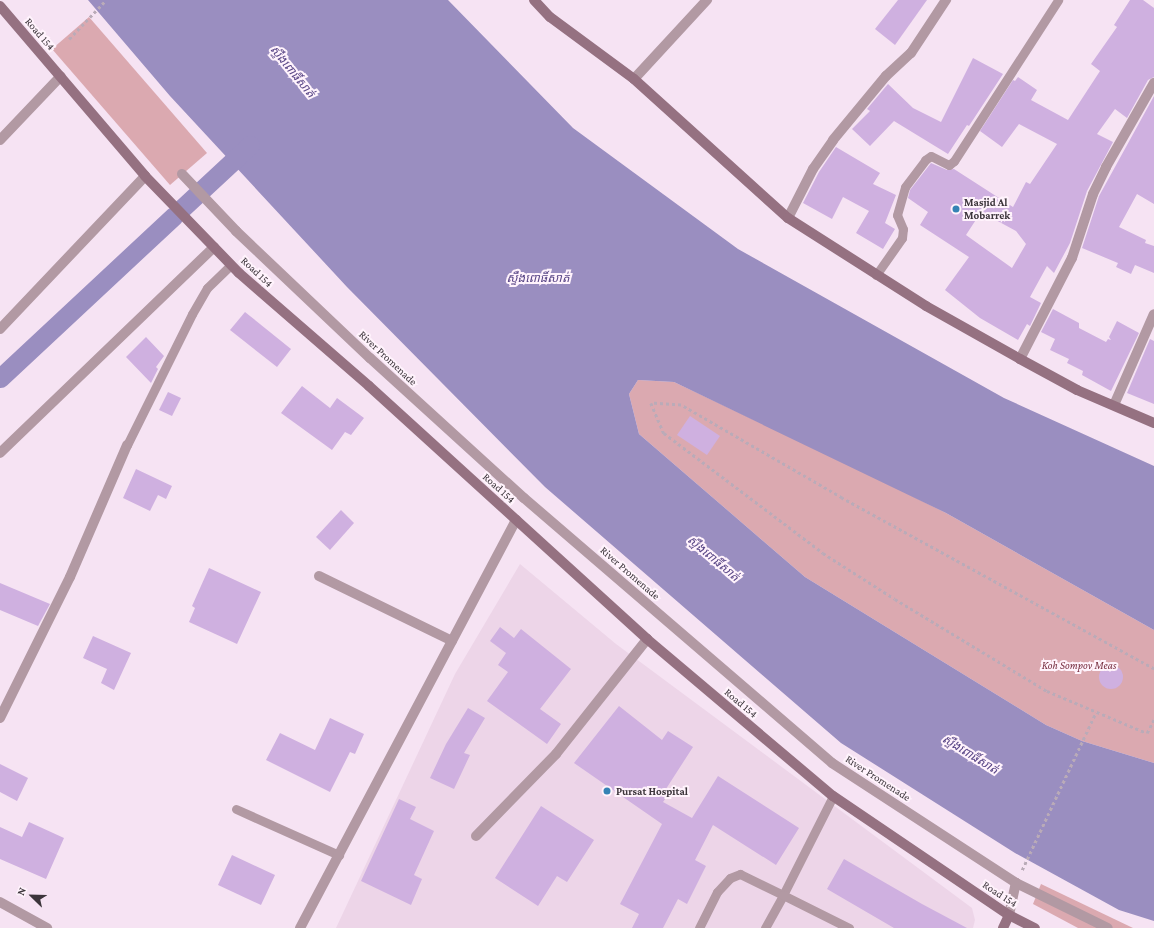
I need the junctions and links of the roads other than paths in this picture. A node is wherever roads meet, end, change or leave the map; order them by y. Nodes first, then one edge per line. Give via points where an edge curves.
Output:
1 (534, 0) edge
2 (707, 0) edge
3 (946, 0) edge
4 (1058, 0) edge
5 (0, 6) edge
6 (61, 76) junction
7 (634, 79) junction
8 (1154, 83) edge
9 (0, 140) edge
10 (145, 176) junction
11 (183, 176) dead end
12 (788, 218) junction
13 (214, 247) junction
14 (231, 265) junction
15 (876, 275) junction
16 (1154, 314) edge
17 (0, 329) edge
18 (1020, 359) junction
19 (1114, 405) junction
20 (1154, 423) edge
21 (127, 445) joint
22 (0, 453) edge
23 (516, 520) junction
24 (318, 576) dead end
25 (647, 639) junction
26 (452, 641) junction
27 (0, 718) edge
28 (833, 796) junction
29 (236, 809) dead end
30 (476, 836) dead end
31 (339, 855) junction
32 (1016, 883) junction
33 (784, 895) junction
34 (0, 902) edge
35 (1009, 915) junction
36 (47, 928) edge
37 (300, 928) edge
38 (699, 928) edge
39 (765, 928) edge
40 (849, 928) edge
41 (1003, 928) edge
42 (1034, 928) edge
43 (1108, 928) edge

1 - 7 main road via 550,17
2 - 7 street
3 - 12 street via 911,53 886,76 833,140 813,169
4 - 15 lane via 954,161 949,165 931,156 925,160 905,187 897,215 902,238
5 - 6 main road, Road 154
6 - 9 street
6 - 10 main road, Road 154
7 - 12 main road
8 - 18 street via 1106,167 1093,194 1072,258
10 - 13 main road, Road 154
10 - 17 street
11 - 32 street, River Promenade via 227,222 370,358 524,498 832,763
12 - 15 main road
13 - 14 main road, Road 154
13 - 22 street
14 - 21 lane via 207,288
14 - 23 main road, Road 154
15 - 18 main road
16 - 19 street
18 - 19 main road via 1077,390
19 - 20 main road
21 - 27 street via 70,577
23 - 25 main road, Road 154
23 - 26 street
24 - 26 street
25 - 28 main road, Road 154
25 - 30 street via 556,754
26 - 31 street
28 - 33 lane
28 - 35 main road, Road 154
29 - 31 lane
31 - 37 street
32 - 35 street
32 - 43 street, River Promenade
33 - 38 lane via 740,874 730,878 717,892
33 - 39 lane
33 - 40 lane
34 - 36 street
35 - 41 main road
35 - 42 main road, Road 154

